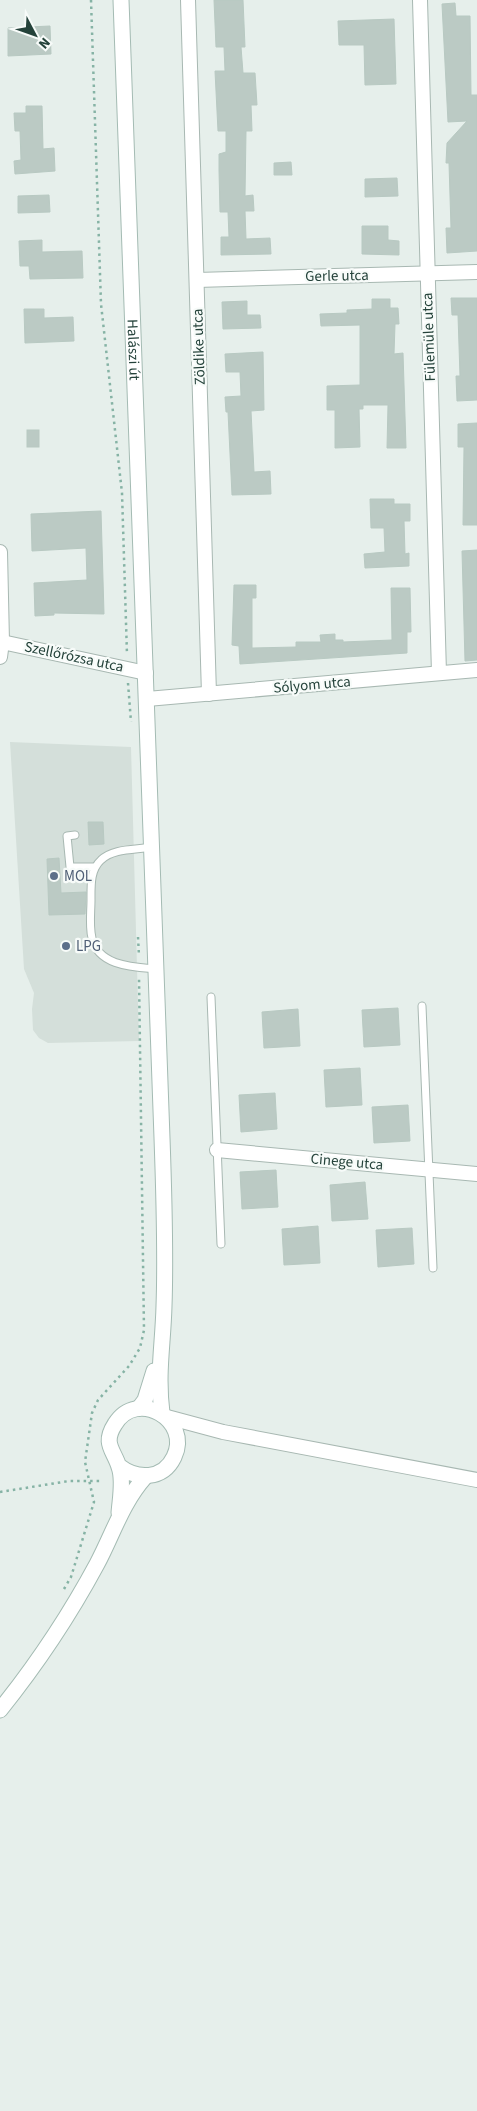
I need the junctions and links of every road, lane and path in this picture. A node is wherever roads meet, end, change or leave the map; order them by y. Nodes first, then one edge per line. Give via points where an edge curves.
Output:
1 (121, 0) edge
2 (188, 0) edge
3 (420, 0) edge
4 (477, 272) edge
5 (428, 274) junction
6 (197, 280) junction
7 (0, 552) edge
8 (1, 642) edge
9 (0, 657) edge
10 (477, 670) edge
11 (146, 672) junction
12 (438, 673) junction
13 (209, 694) junction
14 (147, 700) junction
15 (74, 835) dead end
16 (152, 847) junction
17 (95, 868) junction
18 (156, 969) junction
19 (210, 997) dead end
20 (422, 1006) dead end
21 (217, 1150) junction
22 (428, 1169) junction
23 (477, 1174) edge
24 (221, 1244) dead end
25 (433, 1268) dead end
26 (159, 1357) junction
27 (139, 1408) junction
28 (164, 1415) junction
29 (223, 1432) junction
30 (179, 1441) junction
31 (119, 1466) junction
32 (145, 1477) junction
33 (477, 1480) edge
34 (102, 1481) dead end
35 (0, 1492) edge
36 (119, 1517) junction
37 (0, 1710) edge

1 - 11 main road, Halászi út
2 - 6 street, Zöldike utca
3 - 5 street, Fülemüle utca
4 - 5 street, Gerle utca
5 - 6 street, Gerle utca
5 - 12 street, Fülemüle utca
6 - 13 street, Zöldike utca
7 - 8 street
8 - 9 street
8 - 11 street, Szellőrózsa utca
10 - 12 street, Sólyom utca
11 - 14 main road, Halászi út
12 - 13 street, Sólyom utca
13 - 14 street, Sólyom utca
14 - 16 main road, Halászi út
15 - 17 lane via 67,836 70,867
16 - 17 lane via 113,852 99,861
16 - 18 main road, Halászi út
17 - 18 lane via 91,884 91,936 96,948 120,965
18 - 26 main road, Halászi út via 165,1222 164,1308
19 - 21 lane
20 - 22 lane
21 - 22 street, Cinege utca
21 - 24 lane
22 - 23 street, Cinege utca
22 - 25 lane
26 - 27 main road via 145,1400
26 - 28 main road
27 - 28 main road via 153,1409
27 - 31 main road via 121,1416 114,1424 110,1436 112,1454
28 - 29 street
28 - 30 main road
29 - 30 street via 188,1434
29 - 33 street
30 - 32 main road via 172,1462 164,1470
31 - 32 main road via 126,1472
31 - 36 main road
32 - 36 main road
34 - 35 path via 69,1481
36 - 37 main road via 60,1629

